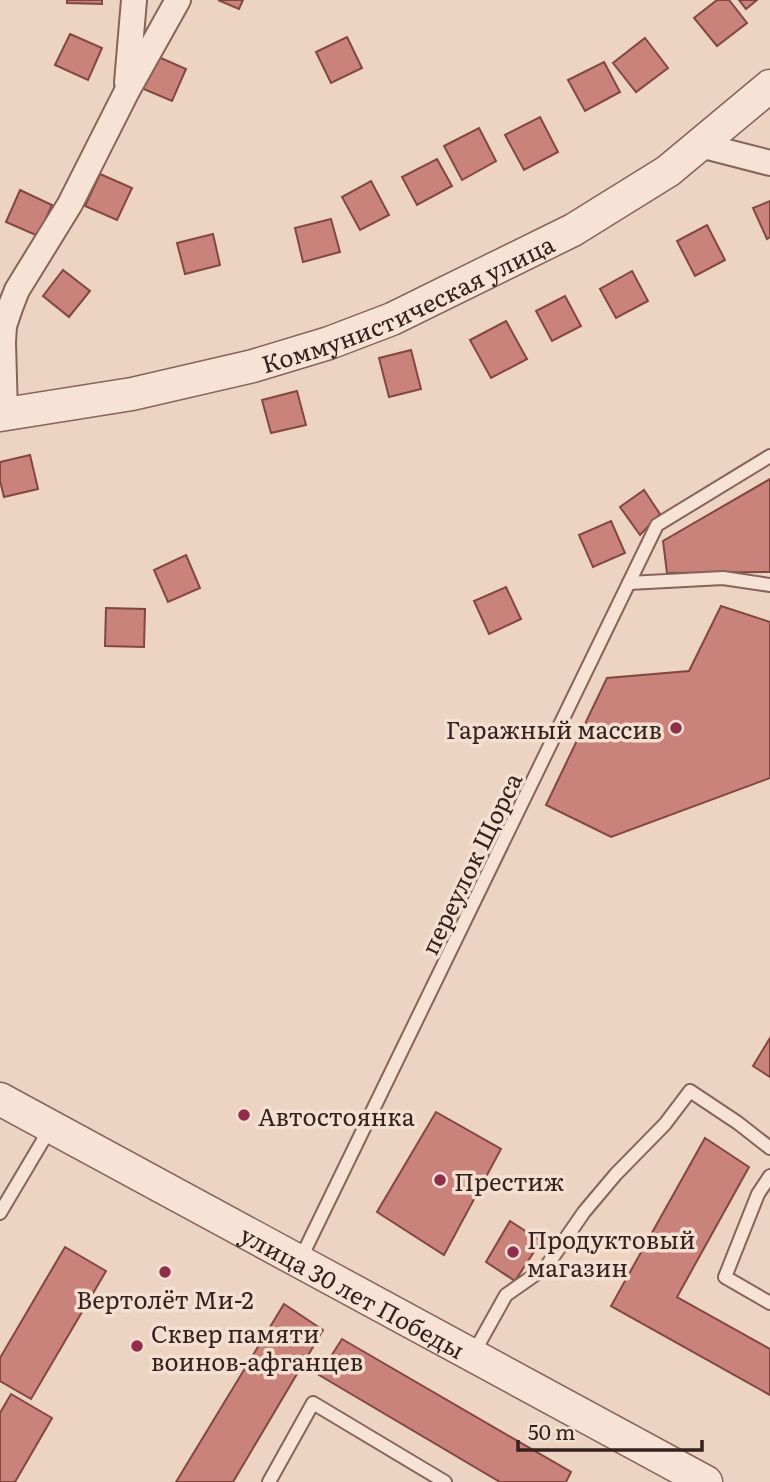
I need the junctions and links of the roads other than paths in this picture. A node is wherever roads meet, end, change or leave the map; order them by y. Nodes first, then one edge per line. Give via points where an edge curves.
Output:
1 (134, 0) edge
2 (178, 0) edge
3 (770, 86) edge
4 (126, 93) junction
5 (700, 145) junction
6 (770, 163) edge
7 (2, 415) edge
8 (770, 456) edge
9 (629, 583) junction
10 (770, 585) edge
11 (0, 1099) edge
12 (51, 1127) junction
13 (770, 1148) edge
14 (770, 1176) edge
15 (0, 1213) edge
16 (299, 1262) junction
17 (770, 1303) edge
18 (472, 1356) junction
19 (269, 1482) edge
20 (445, 1482) edge
21 (706, 1482) edge

1 - 4 street
2 - 4 street
3 - 5 street, Коммунистическая улица
4 - 7 street via 70,204 9,308 4,326
5 - 6 street
5 - 7 street, Коммунистическая улица via 668,171 573,230 380,324 253,366 132,394
8 - 9 lane, переулок Щорса via 657,525
9 - 10 lane via 723,578
9 - 16 lane, переулок Щорса
11 - 12 street, улица 30 лет Победы
12 - 15 lane
12 - 16 street, улица 30 лет Победы
13 - 18 lane via 690,1091 584,1212 546,1267 506,1295
14 - 17 lane via 758,1194 725,1277
16 - 18 street, улица 30 лет Победы
18 - 21 street, улица 30 лет Победы
19 - 20 lane via 313,1403

